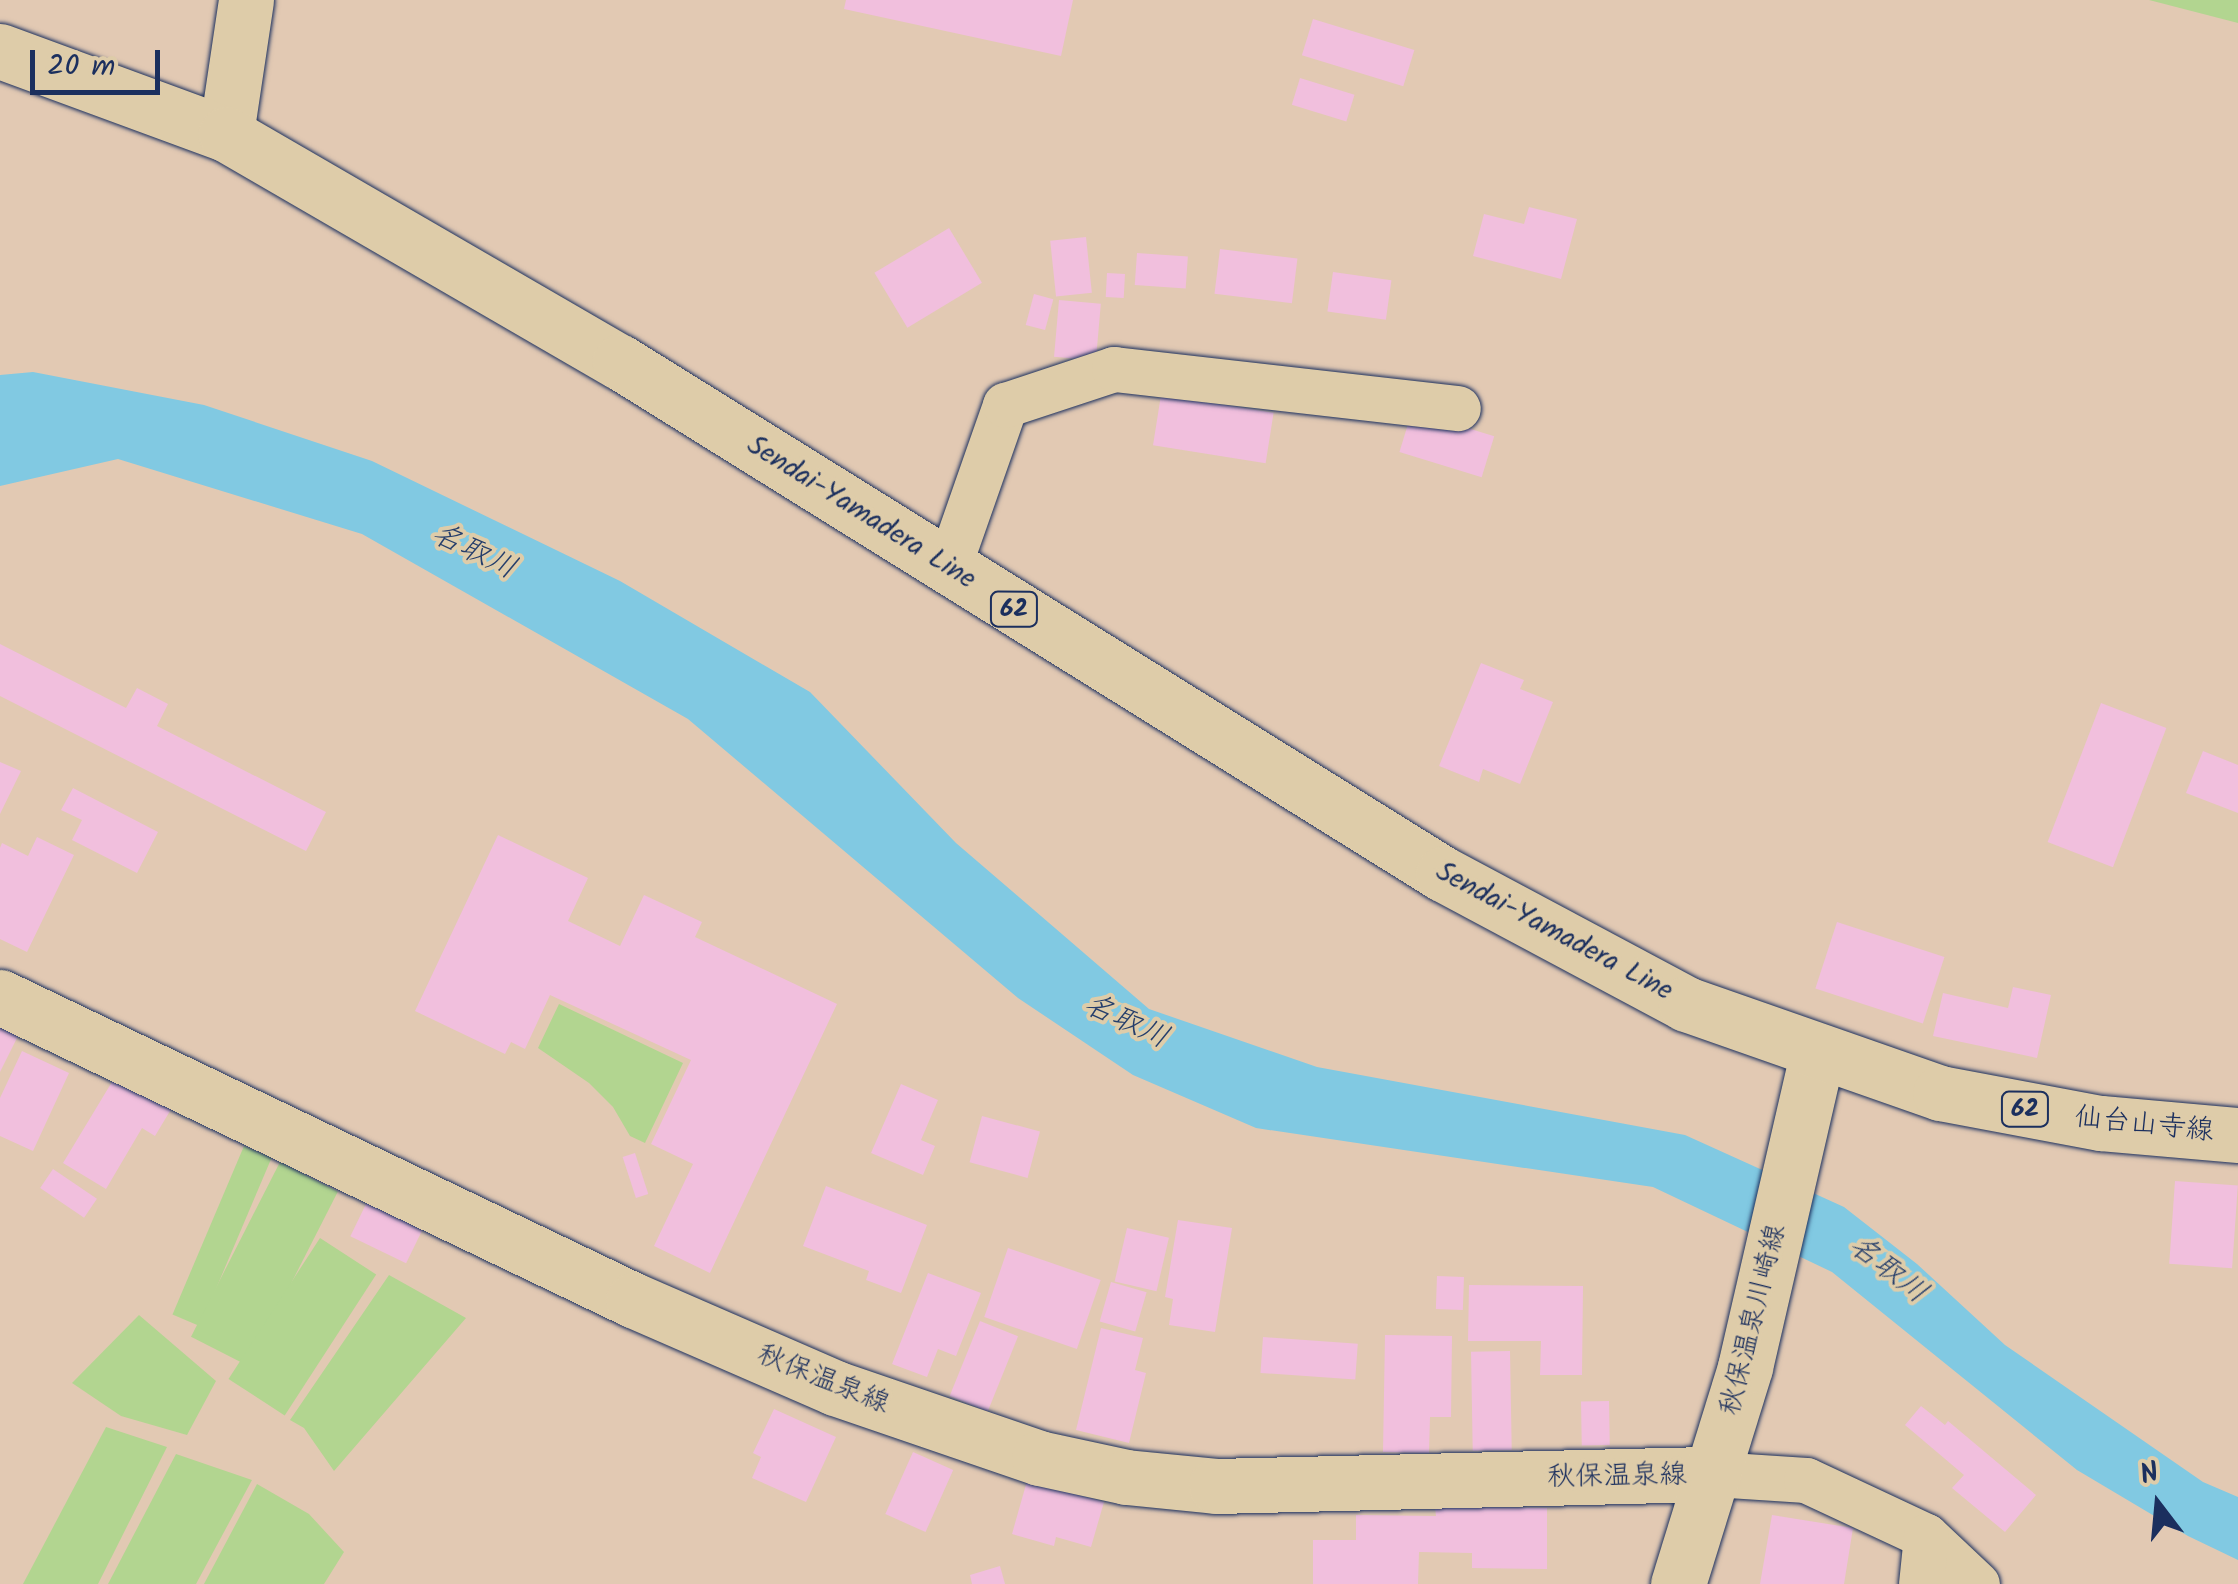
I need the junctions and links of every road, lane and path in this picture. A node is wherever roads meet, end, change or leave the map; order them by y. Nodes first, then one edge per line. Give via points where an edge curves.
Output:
1 (246, 0) edge
2 (0, 51) edge
3 (226, 134) junction
4 (1458, 408) dead end
5 (948, 568) junction
6 (0, 997) edge
7 (1818, 1052) junction
8 (2238, 1135) edge
9 (1714, 1474) junction
10 (1926, 1536) junction
11 (1678, 1584) edge
12 (1920, 1584) edge
13 (1978, 1584) edge

1 - 3 main road
2 - 3 main road, Sendai-Yamadera Line / 62
3 - 5 main road, Sendai-Yamadera Line / 62 via 620,362
4 - 5 street via 1114,369 1005,404
5 - 7 main road, Sendai-Yamadera Line / 62 via 1442,874 1686,1004
6 - 9 main road, 秋保温泉線 via 633,1300 835,1388 1040,1458 1126,1477 1216,1486
7 - 8 main road, 仙台山寺線 / 62 via 1940,1093 2101,1123
7 - 9 main road, 秋保温泉川崎線
9 - 10 street via 1806,1480
9 - 11 main road, 秋保温泉川崎線
10 - 12 street
10 - 13 street

